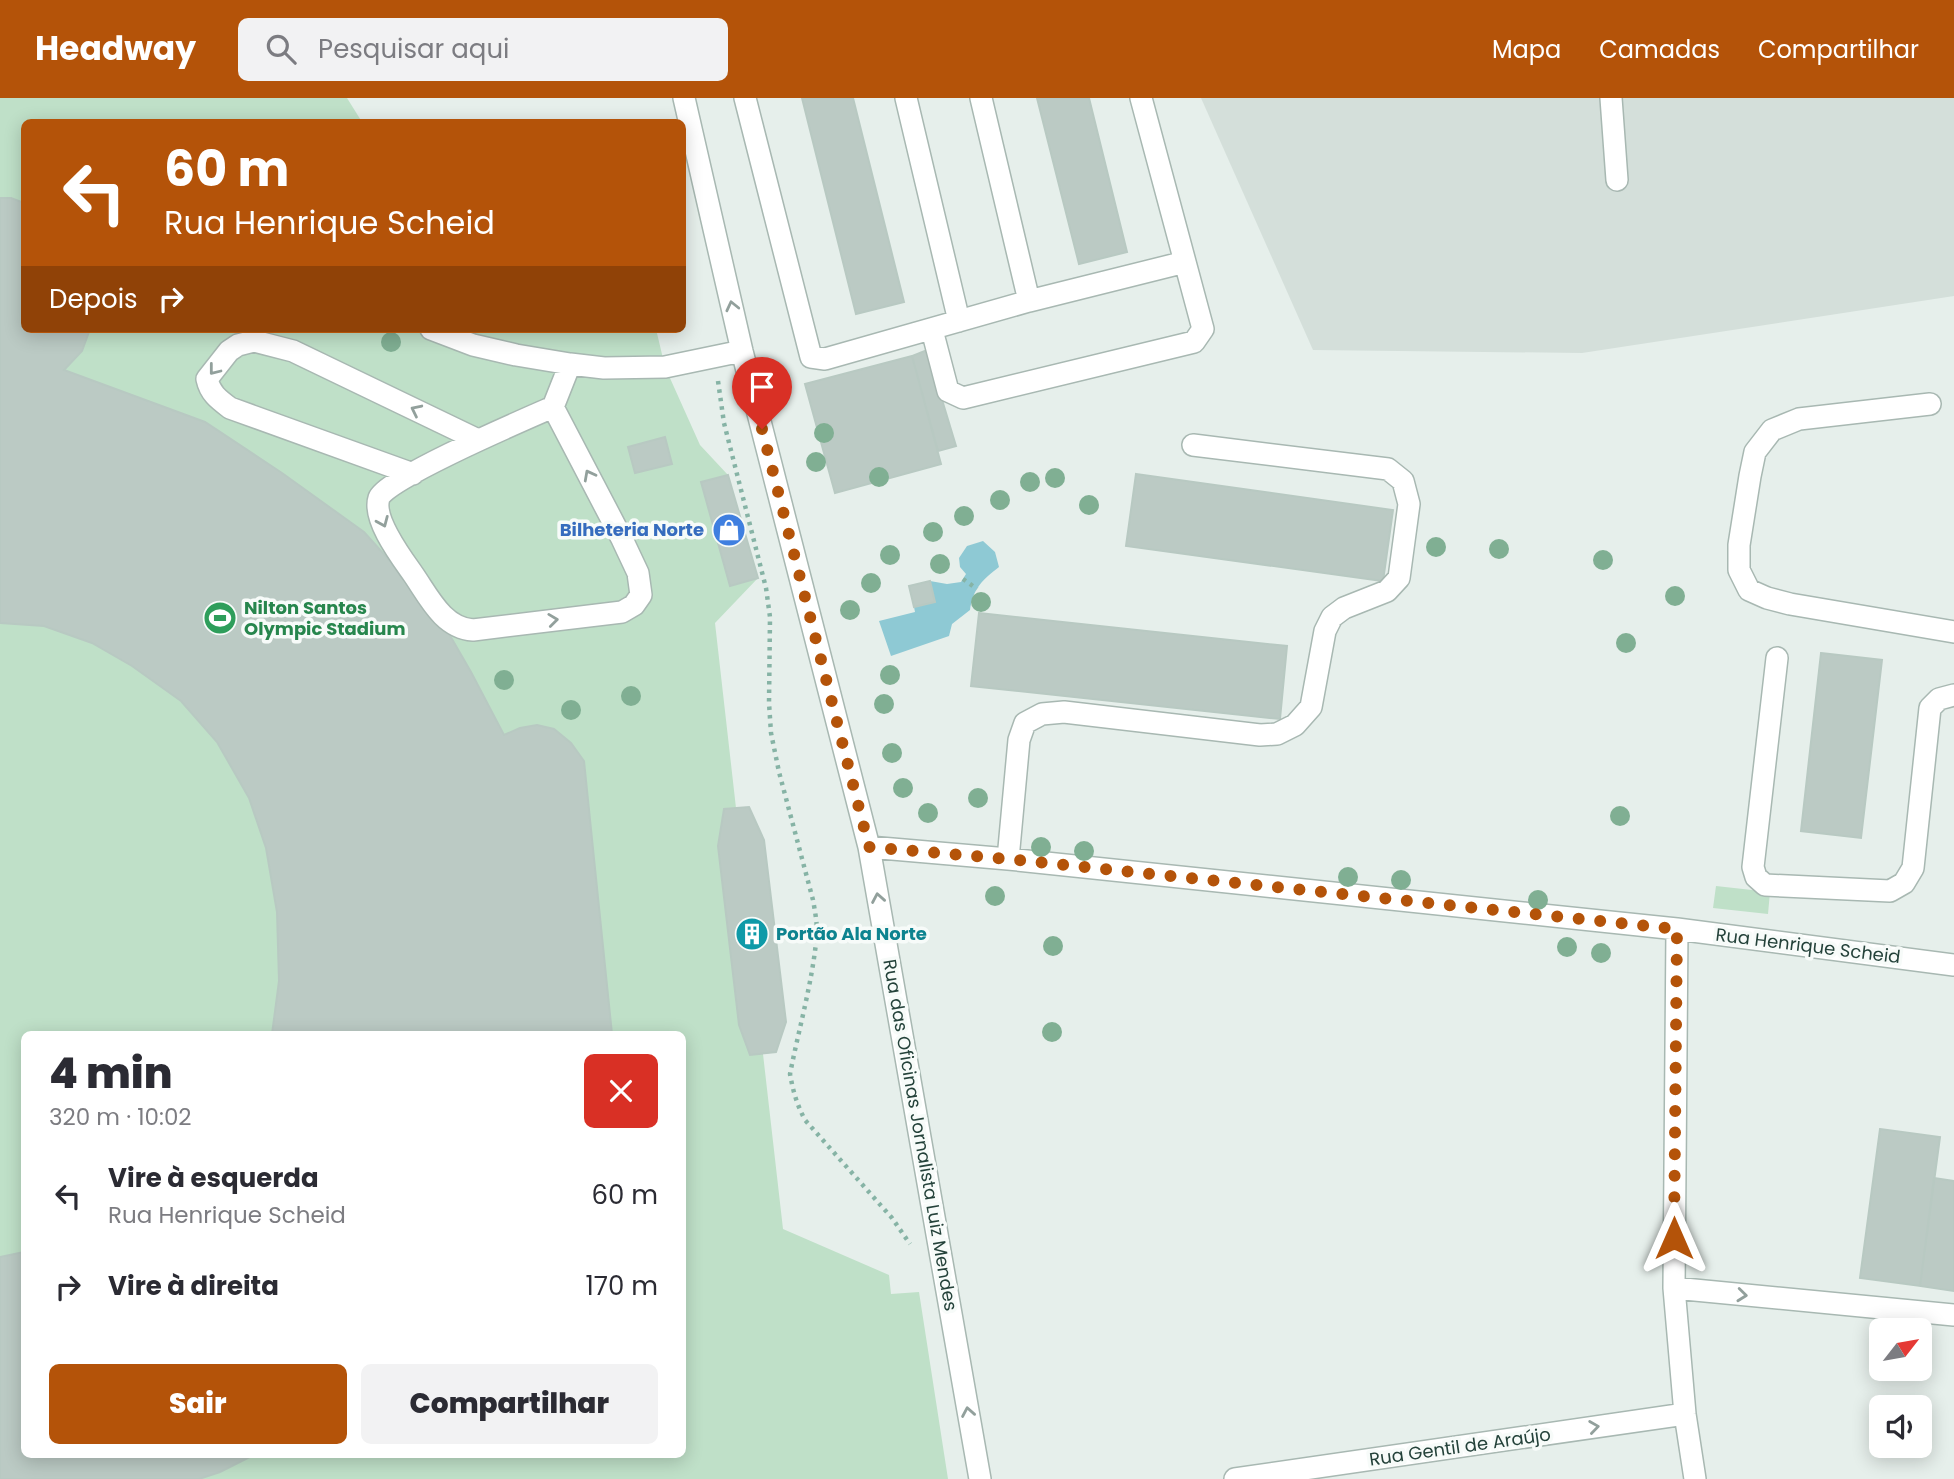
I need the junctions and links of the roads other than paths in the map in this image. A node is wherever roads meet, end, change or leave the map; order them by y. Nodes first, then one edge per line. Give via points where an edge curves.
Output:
1 (684, 98) edge
2 (744, 98) edge
3 (906, 98) edge
4 (982, 98) edge
5 (1141, 98) edge
6 (1611, 98) edge
7 (1617, 180) dead end
8 (1185, 262) junction
9 (1029, 301) junction
10 (959, 321) junction
11 (932, 330) junction
12 (442, 333) edge
13 (742, 351) junction
14 (570, 364) junction
15 (1930, 404) dead end
16 (553, 407) junction
17 (478, 440) junction
18 (1192, 445) dead end
19 (413, 474) junction
20 (1954, 632) edge
21 (1777, 658) dead end
22 (1954, 695) edge
23 (869, 847) junction
24 (1008, 859) junction
25 (1677, 929) junction
26 (1954, 965) edge
27 (1674, 1288) junction
28 (1954, 1315) edge
29 (1685, 1414) junction
30 (980, 1479) edge
31 (1235, 1479) edge
32 (1695, 1479) edge

13 -> 1 street, Rua das Oficinas Jornalista Luiz Mendes
2 - 11 street via 811,357 825,359
3 - 10 street
4 - 9 street
5 - 8 street
6 - 7 street
8 - 9 street
8 - 11 street via 1203,329 1194,342 963,398 948,391
9 - 10 street
10 - 11 street
12 - 14 street via 473,345
13 - 14 street via 665,367
13 - 23 street, Rua das Oficinas Jornalista Luiz Mendes
14 - 16 street
15 - 20 street via 1799,419 1772,430 1755,452 1739,570 1749,590 1767,598
16 - 17 street
19 -> 16 street via 382,491 377,508 411,571 455,627 473,630 622,612 641,595 638,573
17 - 19 street
17 -> 19 street via 293,351 254,341 229,351 207,379 215,397 230,408
18 - 24 street via 1388,468 1403,481 1409,505 1399,578 1387,591 1332,617 1325,631 1311,707 1294,725 1277,734 1064,712 1042,714 1025,723 1019,740
21 - 22 street via 1753,867 1765,885 1890,891 1905,883 1913,868 1930,708 1939,699
23 - 24 street, Rua Henrique Scheid
30 -> 23 street, Rua das Oficinas Jornalista Luiz Mendes
24 - 25 street, Rua Henrique Scheid
25 - 26 street, Rua Henrique Scheid
25 - 27 street
27 -> 28 street
27 - 29 street
31 -> 29 street, Rua Gentil de Araújo
29 - 32 street

